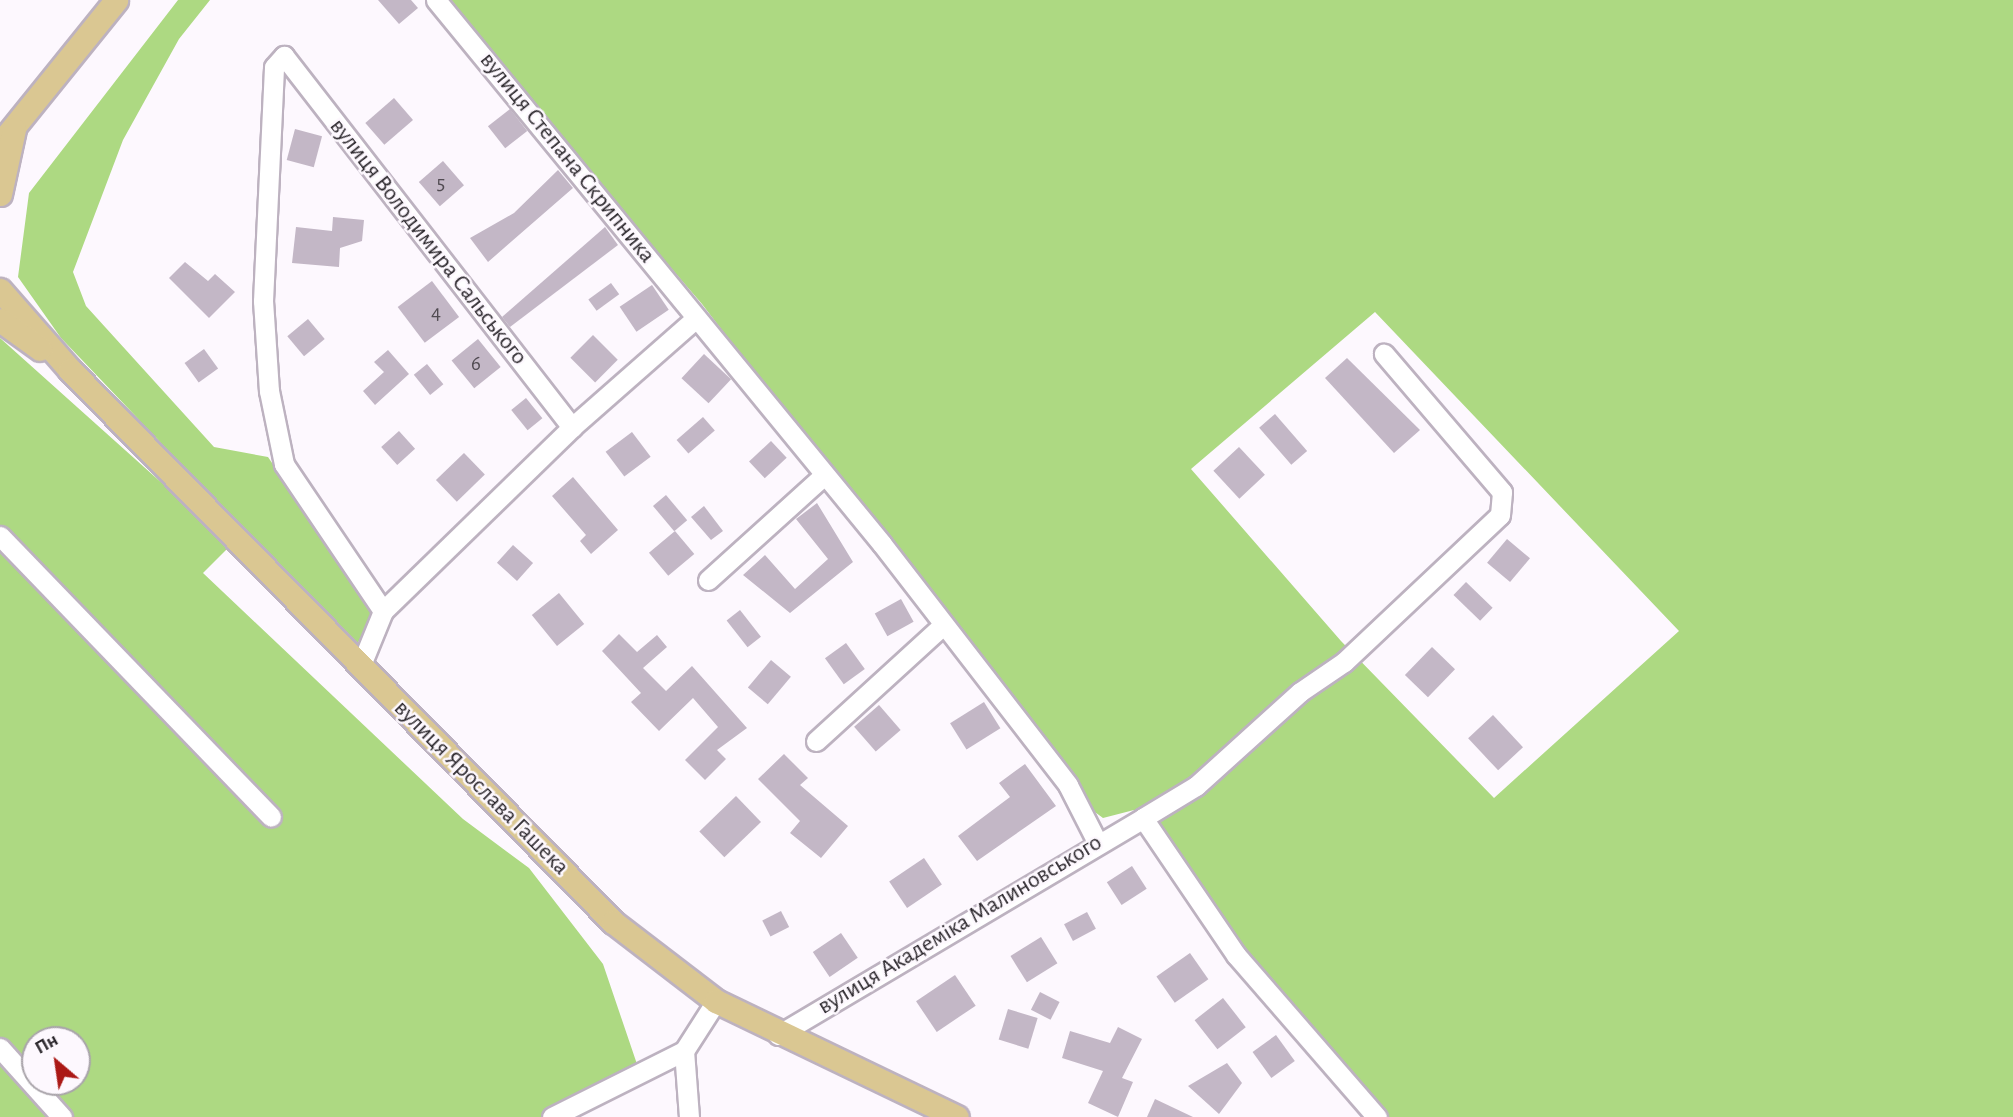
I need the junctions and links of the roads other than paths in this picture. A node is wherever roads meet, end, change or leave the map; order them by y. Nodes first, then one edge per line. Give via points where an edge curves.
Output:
1 (116, 0) edge
2 (436, 0) edge
3 (15, 125) junction
4 (0, 144) edge
5 (0, 194) edge
6 (0, 290) edge
7 (696, 318) junction
8 (0, 320) edge
9 (1384, 354) dead end
10 (70, 370) junction
11 (572, 427) junction
12 (823, 476) junction
13 (0, 536) edge
14 (708, 580) dead end
15 (383, 611) junction
16 (942, 626) junction
17 (361, 665) junction
18 (816, 741) dead end
19 (271, 817) dead end
20 (1143, 818) junction
21 (1097, 842) junction
22 (716, 1001) junction
23 (778, 1035) junction
24 (0, 1048) edge
25 (684, 1051) junction
26 (62, 1117) edge
27 (552, 1117) edge
28 (689, 1117) edge
29 (957, 1117) edge
30 (1377, 1117) edge

1 - 3 main road
2 - 7 street, вулиця Степана Скрипника
3 - 4 main road
3 - 5 main road
6 - 10 main road, вулиця Ярослава Гашека
7 - 11 street
7 - 12 street, вулиця Степана Скрипника
8 - 10 main road, вулиця Ярослава Гашека
9 - 20 street, вулиця Академіка Малиновського via 1502,492 1500,515 1343,662 1300,692 1196,786
10 - 17 main road, вулиця Ярослава Гашека
11 - 15 street
11 - 15 street, вулиця Володимира Сальського via 284,56 274,67 263,301 269,391 284,464
12 - 14 street
12 - 16 street, вулиця Степана Скрипника
13 - 19 street
15 - 17 street
16 - 18 street
16 - 21 street, вулиця Степана Скрипника via 1068,785
17 - 22 main road, вулиця Ярослава Гашека via 614,922
20 - 21 street, вулиця Академіка Малиновського
20 - 30 street via 1236,955
21 - 23 street, вулиця Академіка Малиновського
22 - 23 main road, вулиця Ярослава Гашека
22 - 25 street
23 - 29 main road, вулиця Ярослава Гашека
24 - 26 street
25 - 27 street
25 - 28 street

